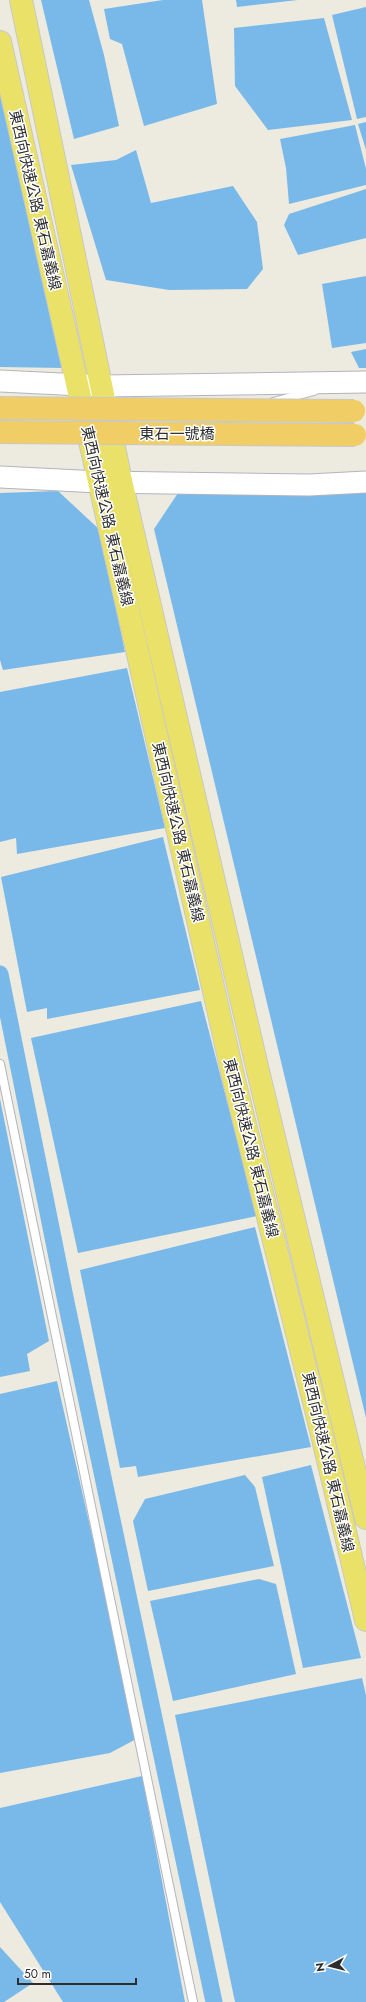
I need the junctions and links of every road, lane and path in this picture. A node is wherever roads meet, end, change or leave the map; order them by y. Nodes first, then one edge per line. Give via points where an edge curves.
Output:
1 (21, 0) edge
2 (0, 42) edge
3 (0, 381) edge
4 (343, 382) junction
5 (366, 382) edge
6 (77, 385) junction
7 (102, 386) junction
8 (0, 408) edge
9 (354, 411) dead end
10 (172, 418) dead end
11 (99, 424) junction
12 (0, 432) edge
13 (355, 435) dead end
14 (0, 438) edge
15 (0, 477) edge
16 (121, 481) junction
17 (99, 482) junction
18 (366, 482) edge
19 (0, 1064) edge
20 (366, 1518) edge
21 (366, 1620) edge
22 (193, 2002) edge

1 - 7 main road, 東西向快速公路 東石嘉義線
2 - 6 main road, 東西向快速公路 東石嘉義線
3 - 6 street
4 - 5 street
4 - 7 street
4 - 10 lane via 280,401
6 - 7 street
6 - 11 main road, 東西向快速公路 東石嘉義線
7 - 11 main road, 東西向快速公路 東石嘉義線
8 - 9 highway, 東石一號橋, bridge
11 - 14 lane
11 - 16 main road, 東西向快速公路 東石嘉義線
11 - 17 main road, 東西向快速公路 東石嘉義線
12 - 13 highway, 東石一號橋, bridge
15 - 17 street
16 - 17 street
16 - 18 street via 309,485
16 - 20 main road, 東西向快速公路 東石嘉義線 via 258,1071
17 - 21 main road, 東西向快速公路 東石嘉義線 via 234,1080
19 - 22 lane

